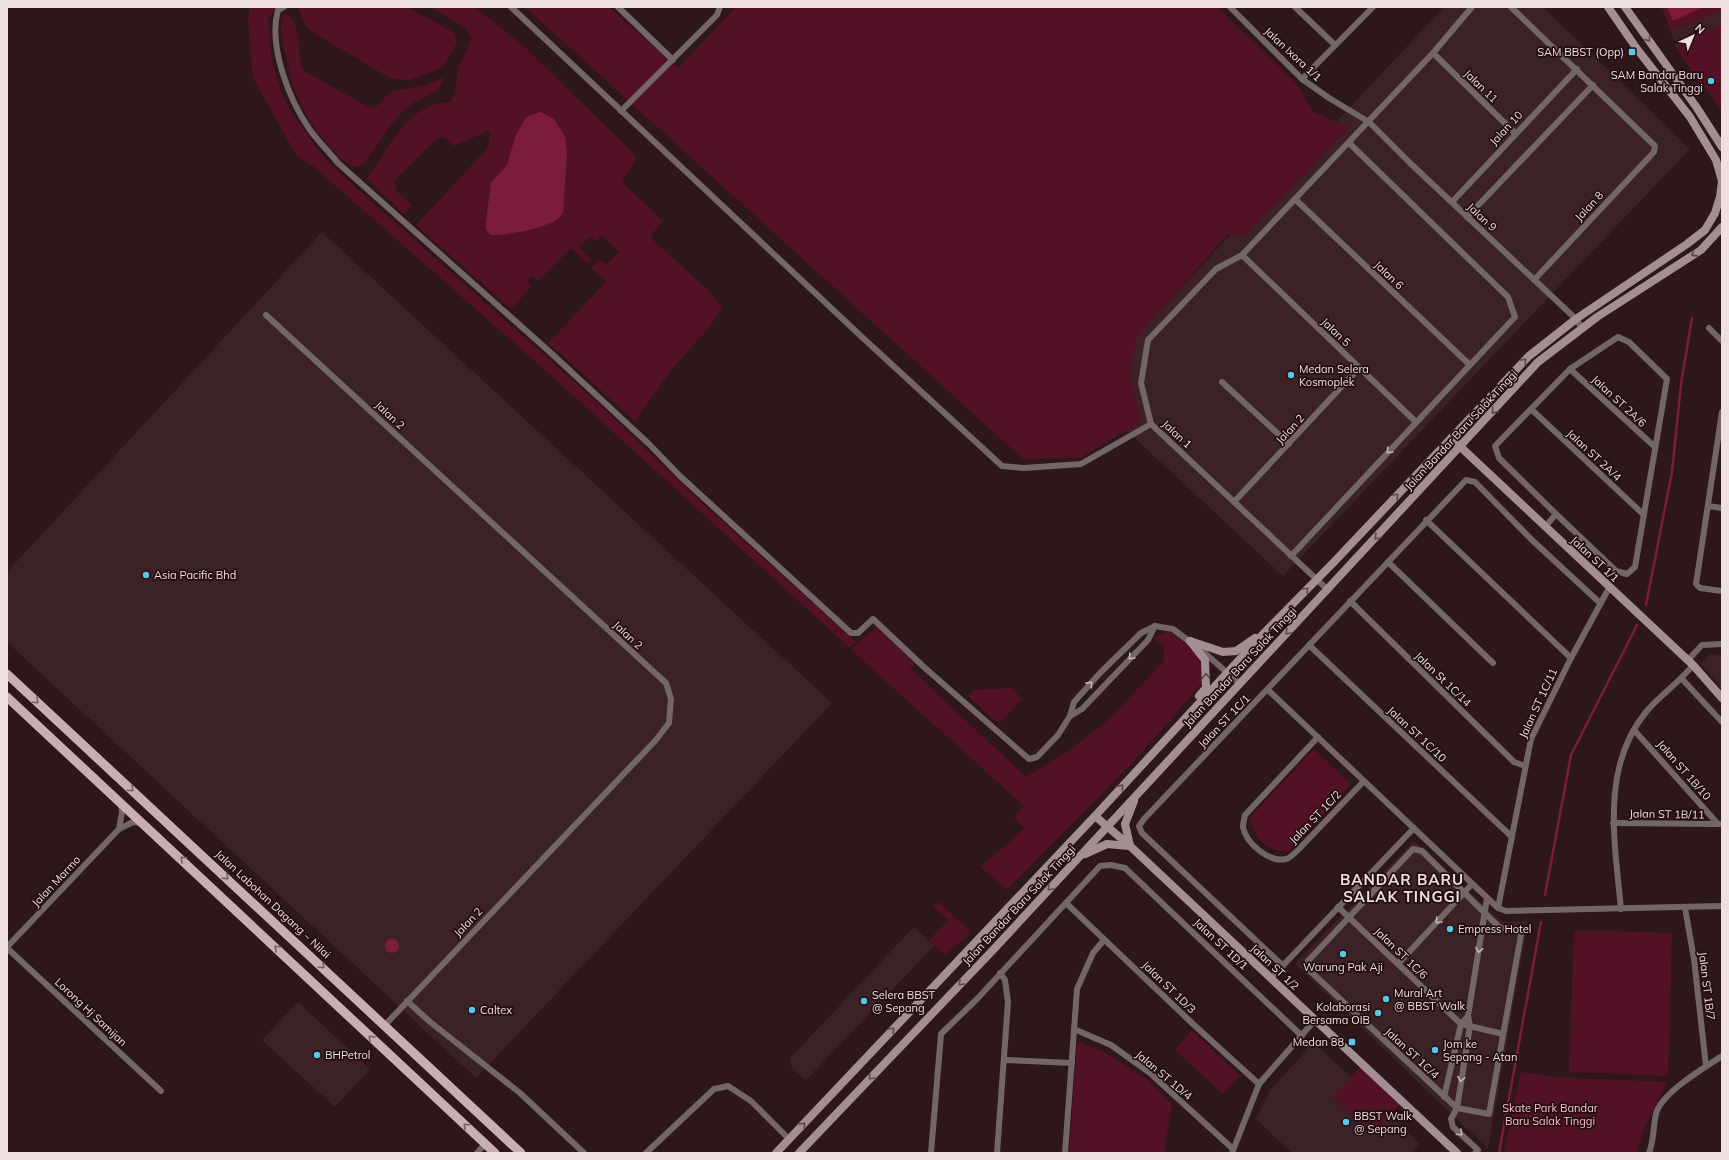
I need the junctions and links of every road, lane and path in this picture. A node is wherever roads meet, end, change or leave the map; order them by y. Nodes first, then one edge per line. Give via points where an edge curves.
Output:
1 (284, 7) edge
2 (511, 7) edge
3 (618, 7) edge
4 (720, 7) edge
5 (1230, 7) edge
6 (1295, 7) edge
7 (1372, 7) edge
8 (1472, 7) edge
9 (1511, 7) edge
10 (1608, 7) edge
11 (1625, 7) edge
12 (1335, 46) junction
13 (1433, 53) junction
14 (673, 60) junction
15 (1577, 69) junction
16 (1302, 79) junction
17 (1593, 85) junction
18 (621, 111) junction
19 (1369, 122) junction
20 (1515, 133) junction
21 (1349, 143) junction
22 (1722, 147) edge
23 (1296, 199) junction
24 (1452, 202) junction
25 (1468, 217) junction
26 (1722, 227) edge
27 (1242, 255) junction
28 (1534, 280) junction
29 (266, 315) dead end
30 (1576, 319) junction
31 (1582, 328) junction
32 (1708, 328) dead end
33 (1722, 341) edge
34 (1470, 365) junction
35 (1359, 368) junction
36 (1570, 369) junction
37 (1222, 382) dead end
38 (1531, 409) junction
39 (1722, 412) edge
40 (1416, 422) junction
41 (1151, 424) junction
42 (1451, 438) junction
43 (1289, 444) junction
44 (1655, 447) junction
45 (1460, 448) junction
46 (1234, 502) junction
47 (1708, 506) junction
48 (1722, 508) edge
49 (1556, 514) junction
50 (1644, 515) junction
51 (1426, 520) junction
52 (1545, 527) junction
53 (1291, 556) junction
54 (1388, 562) junction
55 (1316, 579) junction
56 (1610, 588) junction
57 (1328, 590) junction
58 (1722, 591) edge
59 (1350, 602) junction
60 (1600, 604) junction
61 (1155, 626) junction
62 (1264, 633) junction
63 (1190, 641) junction
64 (1722, 644) edge
65 (1309, 645) junction
66 (1571, 658) junction
67 (1493, 663) dead end
68 (1690, 663) junction
69 (1227, 673) junction
70 (7, 674) edge
71 (1682, 679) junction
72 (1240, 684) junction
73 (1268, 690) junction
74 (7, 697) edge
75 (1722, 698) edge
76 (1070, 716) junction
77 (1722, 722) edge
78 (1634, 730) junction
79 (1318, 737) junction
80 (1163, 742) junction
81 (1525, 766) junction
82 (1364, 781) junction
83 (1141, 788) junction
84 (120, 802) junction
85 (1095, 816) junction
86 (142, 823) junction
87 (1613, 823) junction
88 (1720, 824) edge
89 (1107, 826) junction
90 (1414, 828) junction
91 (119, 829) junction
92 (1512, 837) junction
93 (1130, 846) junction
94 (1076, 860) junction
95 (1472, 884) junction
96 (1464, 892) junction
97 (1487, 898) junction
98 (1066, 903) junction
99 (1722, 906) edge
100 (1338, 908) junction
101 (1498, 908) junction
102 (1685, 908) junction
103 (1621, 909) junction
104 (1485, 913) junction
105 (1349, 918) junction
106 (1104, 940) junction
107 (7, 948) edge
108 (1398, 964) junction
109 (1283, 966) junction
110 (1000, 973) junction
111 (1271, 978) junction
112 (407, 1001) junction
113 (1468, 1016) junction
114 (1315, 1020) junction
115 (1461, 1024) junction
116 (385, 1025) junction
117 (1470, 1026) junction
118 (1074, 1028) junction
119 (1503, 1034) junction
120 (1302, 1036) junction
121 (1722, 1056) edge
122 (1005, 1060) junction
123 (1072, 1063) junction
124 (1706, 1066) junction
125 (1260, 1084) junction
126 (160, 1090) dead end
127 (1444, 1097) junction
128 (1457, 1108) junction
129 (789, 1139) junction
130 (485, 1144) junction
131 (1233, 1151) edge
132 (477, 1153) edge
133 (495, 1153) edge
134 (521, 1153) edge
135 (584, 1153) edge
136 (646, 1153) edge
137 (776, 1153) edge
138 (799, 1153) edge
139 (931, 1153) edge
140 (997, 1153) edge
141 (1065, 1153) edge
142 (1457, 1153) edge
143 (1475, 1153) edge
144 (1649, 1153) edge

1 - 76 street via 278,10 275,22 278,54 290,96 310,129 338,163 618,415 680,476 842,624 855,634 873,619 1029,759 1037,757 1058,735
2 - 18 street
3 - 14 street
4 - 14 street via 717,15
5 - 16 street, Jalan Ixora 1/1
6 - 12 street
7 - 12 street
8 - 13 street, Jalan 1
9 - 15 street
10 - 30 main road, Jalan Bandar Baru Salak Tinggi via 1690,117 1716,160 1722,181 1715,213 1705,230
11 -> 22 main road
12 - 16 street
13 - 19 street, Jalan 1
13 - 20 street, Jalan 11
14 - 18 street
15 - 17 street
15 - 20 street, Jalan 10
16 - 19 street, Jalan Ixora 1/1
17 - 25 street
17 - 28 street, Jalan 8 via 1655,146 1654,152
18 - 41 street via 1002,466 1024,468 1081,464
19 - 21 street, Jalan 1
19 - 24 street, Jalan 9
20 - 24 street, Jalan 10
21 - 23 street, Jalan 1
21 - 34 street via 1508,297 1515,317
23 - 27 street, Jalan 1
23 - 34 street, Jalan 6
24 - 25 street, Jalan 9
25 - 28 street, Jalan 9
26 -> 31 main road, Jalan Bandar Baru Salak Tinggi via 1701,250
27 - 35 street, Jalan 5
27 - 41 street, Jalan 1 via 1216,269 1148,340 1141,383
28 - 30 street, Jalan 9
29 - 112 street, Jalan 2 via 666,683 671,699 669,723 655,741
30 - 31 street, Jalan 9
42 -> 30 main road, Jalan Bandar Baru Salak Tinggi via 1529,356
31 -> 45 main road, Jalan Bandar Baru Salak Tinggi via 1538,362
32 - 33 street
34 - 40 street
35 - 40 street, Jalan 5
35 - 43 street, Jalan 2
36 - 38 street
36 - 44 street, Jalan ST 2A/6
36 - 44 street via 1618,337 1629,342 1667,379
37 - 43 street
38 - 49 street via 1495,446 1499,458
38 - 50 street, Jalan ST 2A/4
39 - 47 street
40 -> 53 street
41 - 46 street, Jalan 1
42 - 45 main road, Jalan ST 1/1
55 -> 42 main road, Jalan Bandar Baru Salak Tinggi
43 - 46 street, Jalan 2
44 - 50 street
45 - 52 main road, Jalan ST 1/1
45 -> 57 main road, Jalan Bandar Baru Salak Tinggi
46 - 53 street, Jalan 1
47 - 48 street
47 - 58 street via 1696,584 1700,588
49 - 50 street via 1616,571 1627,574 1634,567
49 - 52 street
51 - 54 street, Jalan ST 1C/1
51 - 60 street, Jalan ST 1C/1 via 1462,483 1470,480 1475,482
51 - 66 street
52 - 56 main road, Jalan ST 1/1
53 - 55 street, Jalan 1
54 - 59 street, Jalan ST 1C/1
54 - 67 street
55 - 57 street, Jalan 1
62 -> 55 main road, Jalan Bandar Baru Salak Tinggi
56 - 60 street, Jalan ST 1C/11
56 - 68 main road, Jalan ST 1/1
57 -> 72 main road, Jalan Bandar Baru Salak Tinggi
59 - 65 street, Jalan ST 1C/1
59 - 81 street, Jalan St 1C/14 via 1514,762
60 - 66 street, Jalan ST 1C/11
61 - 63 street via 1173,629
61 -> 76 street via 1148,640 1082,709
76 -> 61 street via 1074,702 1100,673 1141,633
62 - 63 main road via 1236,651 1215,650
62 - 69 main road, Jalan Bandar Baru Salak Tinggi
63 - 69 street
80 -> 63 main road via 1206,688 1205,660
64 - 68 street via 1702,645
65 - 73 street, Jalan ST 1C/1
65 - 92 street, Jalan ST 1C/10
66 - 81 street, Jalan ST 1C/11 via 1531,739
68 - 71 street
68 - 75 main road, Jalan ST 1/1
69 - 72 street
69 - 80 main road, Jalan Bandar Baru Salak Tinggi
70 -> 116 main road, Jalan Labohan Dagang ‒ Nilai
71 - 77 street
71 - 78 street via 1646,712
72 - 83 main road, Jalan Bandar Baru Salak Tinggi
73 - 79 street
73 - 109 street, Jalan ST 1C/1 via 1139,826 1142,833
74 - 84 main road
78 - 87 street via 1622,752 1614,793
78 - 88 street, Jalan ST 1B/10
79 - 82 street
79 - 82 street, Jalan ST 1C/2 via 1245,815 1243,827 1246,835 1256,846 1275,859 1287,859
85 -> 80 main road, Jalan Bandar Baru Salak Tinggi
81 - 92 street, Jalan ST 1C/11
82 - 90 street
83 - 89 main road, Jalan Bandar Baru Salak Tinggi
83 - 93 main road via 1129,810 1126,824
84 - 86 main road
84 - 91 street via 122,812
85 - 89 main road, Jalan ST 1/2
129 -> 85 main road, Jalan Bandar Baru Salak Tinggi
86 - 91 street via 133,822
130 -> 86 main road
87 - 88 street, Jalan ST 1B/11
87 - 103 street
89 - 93 main road, Jalan ST 1/2
89 - 94 main road, Jalan Bandar Baru Salak Tinggi
90 - 95 street
90 - 100 street
91 - 107 street, Jalan Marmo
92 - 101 street, Jalan ST 1C/11
93 - 94 main road via 1107,844
93 - 111 main road, Jalan ST 1/2
94 -> 138 main road, Jalan Bandar Baru Salak Tinggi
95 - 96 street
95 - 97 street
96 - 104 street
96 - 105 street via 1422,851 1413,849
96 -> 108 street
97 - 101 street
97 - 104 street
98 - 106 street, Jalan ST 1D/3
98 - 110 street
98 - 120 street, Jalan ST 1D/1 via 1100,866 1126,868
99 - 102 street
100 - 105 street, Jalan ST 1C/6
100 - 109 street
101 - 103 street
102 - 103 street
102 - 124 street, Jalan ST 1B/7 via 1694,959
104 -> 113 street
104 - 119 street via 1500,928 1522,929
105 - 108 street, Jalan ST 1C/6
105 - 127 street, Jalan ST 1C/4 via 1308,961 1307,968
106 - 118 street via 1093,953 1077,989
106 - 125 street, Jalan ST 1D/3
107 - 126 street, Lorong Hj Samijan
108 - 115 street, Jalan ST 1C/6
109 - 111 street
110 - 122 street via 1005,980 1008,1002
110 - 139 street via 941,1034
111 - 114 main road, Jalan ST 1/2
112 - 116 street, Jalan 2
112 - 135 street via 520,1093
113 - 115 street
113 - 117 street
114 - 120 street
114 - 142 main road, Jalan ST 1/2
115 - 117 street
115 - 127 street
116 - 134 main road, Jalan Labohan Dagang ‒ Nilai
117 - 119 street
117 -> 128 street
118 - 123 street
118 - 131 street, Jalan ST 1D/4 via 1111,1045 1150,1074
119 - 128 street via 1489,1114
120 - 125 street
121 - 124 street
122 - 123 street
122 - 140 street
123 - 141 street
124 - 144 street via 1664,1099 1656,1113 1653,1143
125 - 131 street
127 - 128 street, Jalan ST 1C/4
128 -> 143 street via 1451,1119 1453,1127 1478,1150
129 - 136 street via 751,1100 728,1086 714,1089
129 - 137 main road, Jalan Bandar Baru Salak Tinggi
130 - 132 street
130 - 133 main road

